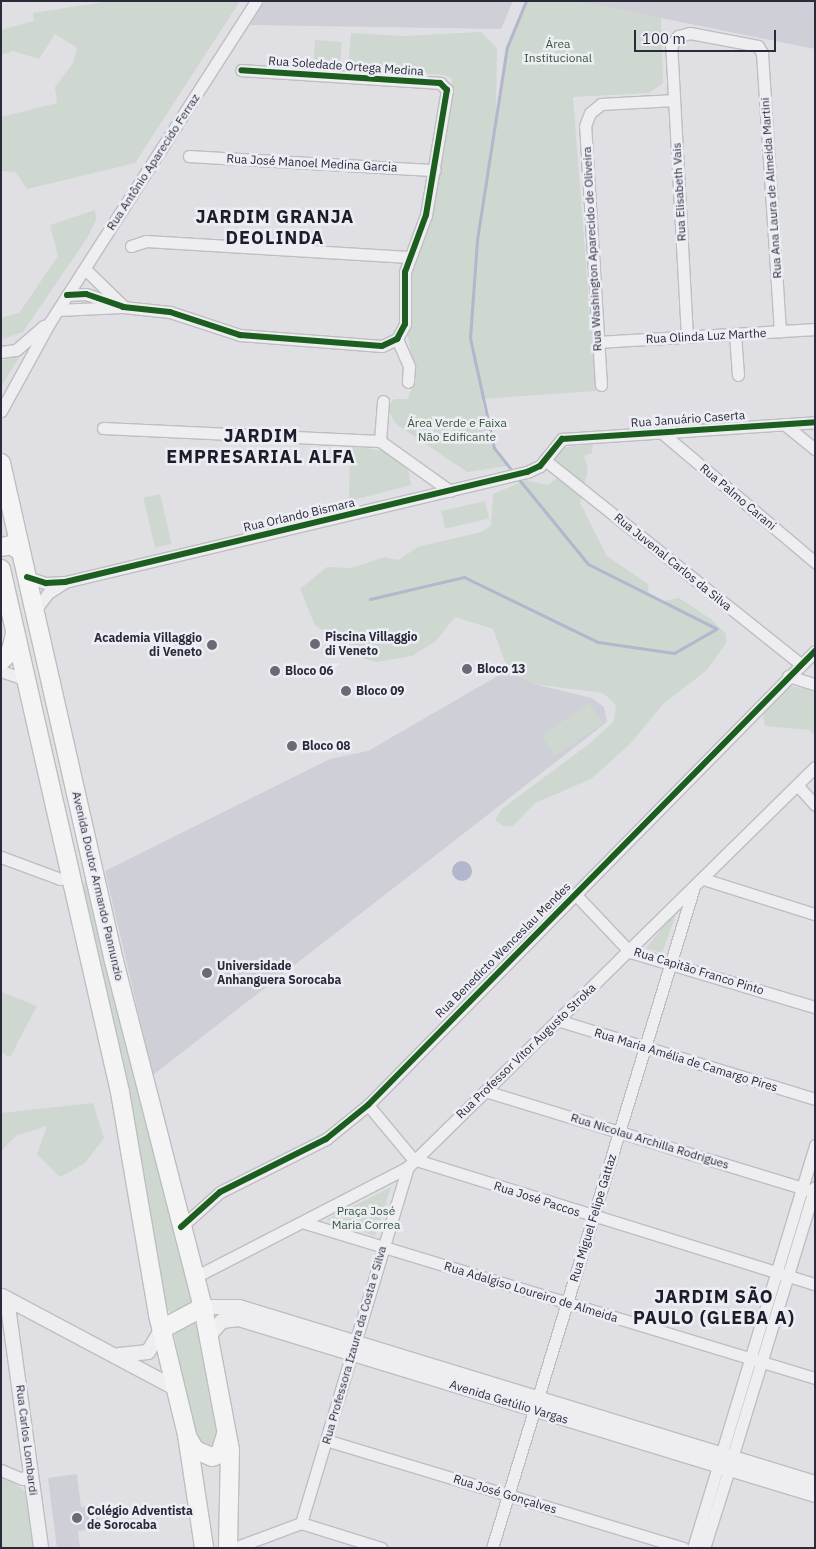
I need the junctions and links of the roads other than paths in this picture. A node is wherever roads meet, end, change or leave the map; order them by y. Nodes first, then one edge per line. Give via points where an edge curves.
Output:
1 (256, 1) edge
2 (672, 46) joint
3 (241, 70) dead end
4 (674, 100) junction
5 (189, 156) dead end
6 (435, 170) junction
7 (131, 246) dead end
8 (409, 257) junction
9 (83, 272) junction
10 (67, 295) junction
11 (124, 307) junction
12 (58, 310) junction
13 (50, 322) junction
14 (815, 329) edge
15 (780, 332) junction
16 (735, 334) junction
17 (687, 337) junction
18 (397, 339) junction
19 (598, 342) junction
20 (1, 352) edge
21 (738, 375) dead end
22 (408, 382) dead end
23 (600, 385) dead end
24 (383, 401) dead end
25 (1, 411) edge
26 (815, 422) edge
27 (784, 424) junction
28 (103, 428) dead end
29 (660, 432) junction
30 (562, 439) joint
31 (380, 441) junction
32 (815, 449) edge
33 (545, 460) junction
34 (1, 463) edge
35 (428, 475) junction
36 (450, 491) junction
37 (425, 497) junction
38 (8, 527) edge
39 (1, 547) edge
40 (20, 551) junction
41 (815, 562) edge
42 (1, 569) edge
43 (27, 577) junction
44 (65, 582) junction
45 (33, 613) junction
46 (15, 630) junction
47 (815, 651) edge
48 (1, 661) edge
49 (801, 664) junction
50 (1, 671) edge
51 (788, 676) junction
52 (27, 680) junction
53 (815, 684) edge
54 (57, 705) junction
55 (815, 767) edge
56 (798, 786) junction
57 (815, 805) edge
58 (1, 857) edge
59 (94, 868) junction
60 (72, 878) junction
61 (704, 879) junction
62 (694, 887) junction
63 (575, 894) junction
64 (815, 914) edge
65 (630, 952) junction
66 (671, 962) junction
67 (815, 1007) edge
68 (557, 1020) junction
69 (645, 1047) junction
70 (485, 1091) junction
71 (815, 1099) edge
72 (368, 1105) junction
73 (619, 1132) junction
74 (815, 1145) edge
75 (411, 1163) junction
76 (802, 1188) junction
77 (814, 1190) edge
78 (593, 1218) junction
79 (305, 1223) junction
80 (181, 1227) junction
81 (383, 1247) junction
82 (776, 1272) junction
83 (788, 1275) junction
84 (195, 1277) junction
85 (815, 1284) edge
86 (4, 1297) edge
87 (567, 1303) junction
88 (204, 1307) junction
89 (43, 1316) junction
90 (162, 1329) junction
91 (13, 1333) junction
92 (209, 1336) junction
93 (353, 1349) junction
94 (110, 1352) junction
95 (756, 1359) junction
96 (815, 1378) edge
97 (177, 1389) junction
98 (536, 1404) junction
99 (227, 1431) junction
100 (187, 1435) junction
101 (326, 1440) junction
102 (725, 1462) junction
103 (1, 1470) edge
104 (31, 1472) junction
105 (815, 1483) edge
106 (508, 1495) junction
107 (815, 1495) edge
108 (301, 1523) junction
109 (41, 1548) edge
110 (204, 1548) edge
111 (228, 1548) edge
112 (234, 1548) edge
113 (381, 1548) edge
114 (492, 1548) edge
115 (683, 1548) edge
116 (693, 1548) edge
117 (704, 1548) edge

1 - 9 street, Rua Antônio Aparecido Ferraz
2 - 4 street, Rua Elisabeth Vais
2 - 15 street, Rua Ana Laura de Almeida Martini via 678,36 690,33 758,46
3 - 6 street, Rua Soledade Ortega Medina via 440,83 447,90
4 - 17 street, Rua Elisabeth Vais
4 - 19 street, Rua Washington Aparecido de Oliveira via 601,104 590,113 585,126
5 - 6 street, Rua José Manoel Medina Garcia
6 - 8 street via 426,215
7 - 8 street via 146,241
8 - 18 street via 403,285 405,324
9 - 10 street, Rua Antônio Aparecido Ferraz
9 - 11 street
10 - 11 street via 86,294
10 - 12 street, Rua Antônio Aparecido Ferraz
11 - 12 street
11 - 18 street via 170,312 240,335 285,341 382,346
12 - 13 street, Rua Antônio Aparecido Ferraz
13 - 20 street, Rua Antônio Aparecido Ferraz via 16,350
13 - 25 street, Rua Antônio Aparecido Ferraz
14 - 15 street, Rua Olinda Luz Marthe
15 - 16 street, Rua Olinda Luz Marthe
16 - 17 street, Rua Olinda Luz Marthe
16 - 21 street
17 - 19 street, Rua Olinda Luz Marthe
18 - 22 street via 409,366
19 - 23 street, Rua Washington Aparecido de Oliveira
24 - 31 street
26 - 27 street, Rua Januário Caserta
27 - 29 street, Rua Januário Caserta
27 - 32 street
28 - 31 street
29 - 30 street, Rua Januário Caserta
29 - 41 street, Rua Palmo Carani
30 - 33 street, Rua Orlando Bismara
31 - 35 street
33 - 36 street, Rua Orlando Bismara via 526,472
33 - 49 street, Rua Juvenal Carlos da Silva
34 - 38 main road, Avenida Doutor Armando Pannunzio
35 - 36 street
35 - 37 street
36 - 37 street, Rua Orlando Bismara
37 - 44 street, Rua Orlando Bismara
38 - 40 main road, Avenida Doutor Armando Pannunzio
39 - 40 main road via 11,545
40 - 43 main road, Avenida Doutor Armando Pannunzio
42 - 46 main road, Avenida Doutor Armando Pannunzio
43 - 44 street, Rua Orlando Bismara via 46,583
43 - 45 main road, Avenida Doutor Armando Pannunzio
44 - 45 street, Rua Orlando Bismara via 48,593
45 - 54 main road, Avenida Doutor Armando Pannunzio
46 - 48 main road via 11,651
46 - 52 main road, Avenida Doutor Armando Pannunzio
47 - 49 street, Rua Benedicto Wenceslau Mendes
49 - 51 street, Rua Benedicto Wenceslau Mendes
50 - 52 street
51 - 53 street
51 - 63 street, Rua Benedicto Wenceslau Mendes
52 - 54 main road
52 - 60 main road, Avenida Doutor Armando Pannunzio
54 - 59 main road, Avenida Doutor Armando Pannunzio
55 - 56 street, Rua Professor Vitor Augusto Stroka
56 - 57 street
56 - 61 street, Rua Professor Vitor Augusto Stroka
58 - 60 street via 60,879
59 - 60 main road
59 - 80 main road, Avenida Doutor Armando Pannunzio
60 - 90 main road, Avenida Doutor Armando Pannunzio via 134,1160
61 - 62 street, Rua Professor Vitor Augusto Stroka
61 - 64 street
62 - 65 street, Rua Professor Vitor Augusto Stroka
62 - 66 street, Rua Miguel Felipe Gattaz
63 - 65 street, Rua Capitão Franco Pinto
63 - 72 street, Rua Benedicto Wenceslau Mendes
65 - 66 street, Rua Capitão Franco Pinto
65 - 68 street, Rua Professor Vitor Augusto Stroka
66 - 67 street, Rua Capitão Franco Pinto
66 - 69 street, Rua Miguel Felipe Gattaz
68 - 69 street, Rua Maria Amélia de Camargo Pires
68 - 70 street, Rua Professor Vitor Augusto Stroka
69 - 71 street, Rua Maria Amélia de Camargo Pires
69 - 73 street, Rua Miguel Felipe Gattaz
70 - 73 street, Rua Nicolau Archilla Rodrigues
70 - 75 street, Rua Professor Vitor Augusto Stroka
72 - 75 street
72 - 80 street, Rua Benedicto Wenceslau Mendes via 326,1139 220,1192
73 - 76 street, Rua Nicolau Archilla Rodrigues
73 - 78 street, Rua Miguel Felipe Gattaz
74 - 76 street
75 - 78 street, Rua José Paccos
75 - 79 street, Rua Professor Vitor Augusto Stroka
75 - 81 street, Rua Professora Izaura da Costa e Silva
76 - 77 street, Rua Nicolau Archilla Rodrigues
76 - 82 street
77 - 83 street
78 - 82 street, Rua José Paccos
78 - 87 street, Rua Miguel Felipe Gattaz
79 - 81 street, Rua Adalgiso Loureiro de Almeida
79 - 84 street, Rua Professor Vitor Augusto Stroka
80 - 84 main road, Avenida Doutor Armando Pannunzio
81 - 87 street, Rua Adalgiso Loureiro de Almeida
81 - 93 street, Rua Professora Izaura da Costa e Silva
82 - 83 street, Rua José Paccos
82 - 95 street
83 - 85 street, Rua José Paccos
83 - 95 street
84 - 88 main road, Avenida Doutor Armando Pannunzio
86 - 89 street
86 - 91 street, Rua Carlos Lombardi
87 - 95 street, Rua Adalgiso Loureiro de Almeida
87 - 98 street, Rua Miguel Felipe Gattaz
88 - 90 main road
88 - 92 main road, Avenida Doutor Armando Pannunzio
88 - 93 street, Avenida Getúlio Vargas via 239,1307
89 - 91 street via 28,1315
89 - 94 street
90 - 94 street via 144,1354 130,1357
90 - 97 main road, Avenida Doutor Armando Pannunzio
91 - 104 street, Rua Carlos Lombardi
92 - 93 street, Avenida Getúlio Vargas via 222,1321 235,1318
92 - 99 main road, Avenida Doutor Armando Pannunzio
93 - 98 street, Avenida Getúlio Vargas
93 - 101 street, Rua Professora Izaura da Costa e Silva
94 - 97 street
95 - 96 street, Rua Adalgiso Loureiro de Almeida
95 - 102 street
97 - 100 main road, Avenida Doutor Armando Pannunzio
98 - 102 street, Avenida Getúlio Vargas
98 - 106 street, Rua Miguel Felipe Gattaz
99 - 100 main road via 220,1454 212,1457 195,1450
99 - 111 main road, Avenida Doutor Armando Pannunzio via 231,1484
100 - 110 main road, Avenida Doutor Armando Pannunzio
101 - 106 street, Rua José Gonçalves
101 - 108 street, Rua Professora Izaura da Costa e Silva
102 - 105 street, Avenida Getúlio Vargas
102 - 107 street, Avenida Getúlio Vargas
102 - 116 street
102 - 117 street
103 - 104 street via 22,1479
104 - 109 street, Rua Carlos Lombardi
106 - 114 street, Rua Miguel Felipe Gattaz
106 - 115 street, Rua José Gonçalves
108 - 112 street
108 - 113 street

